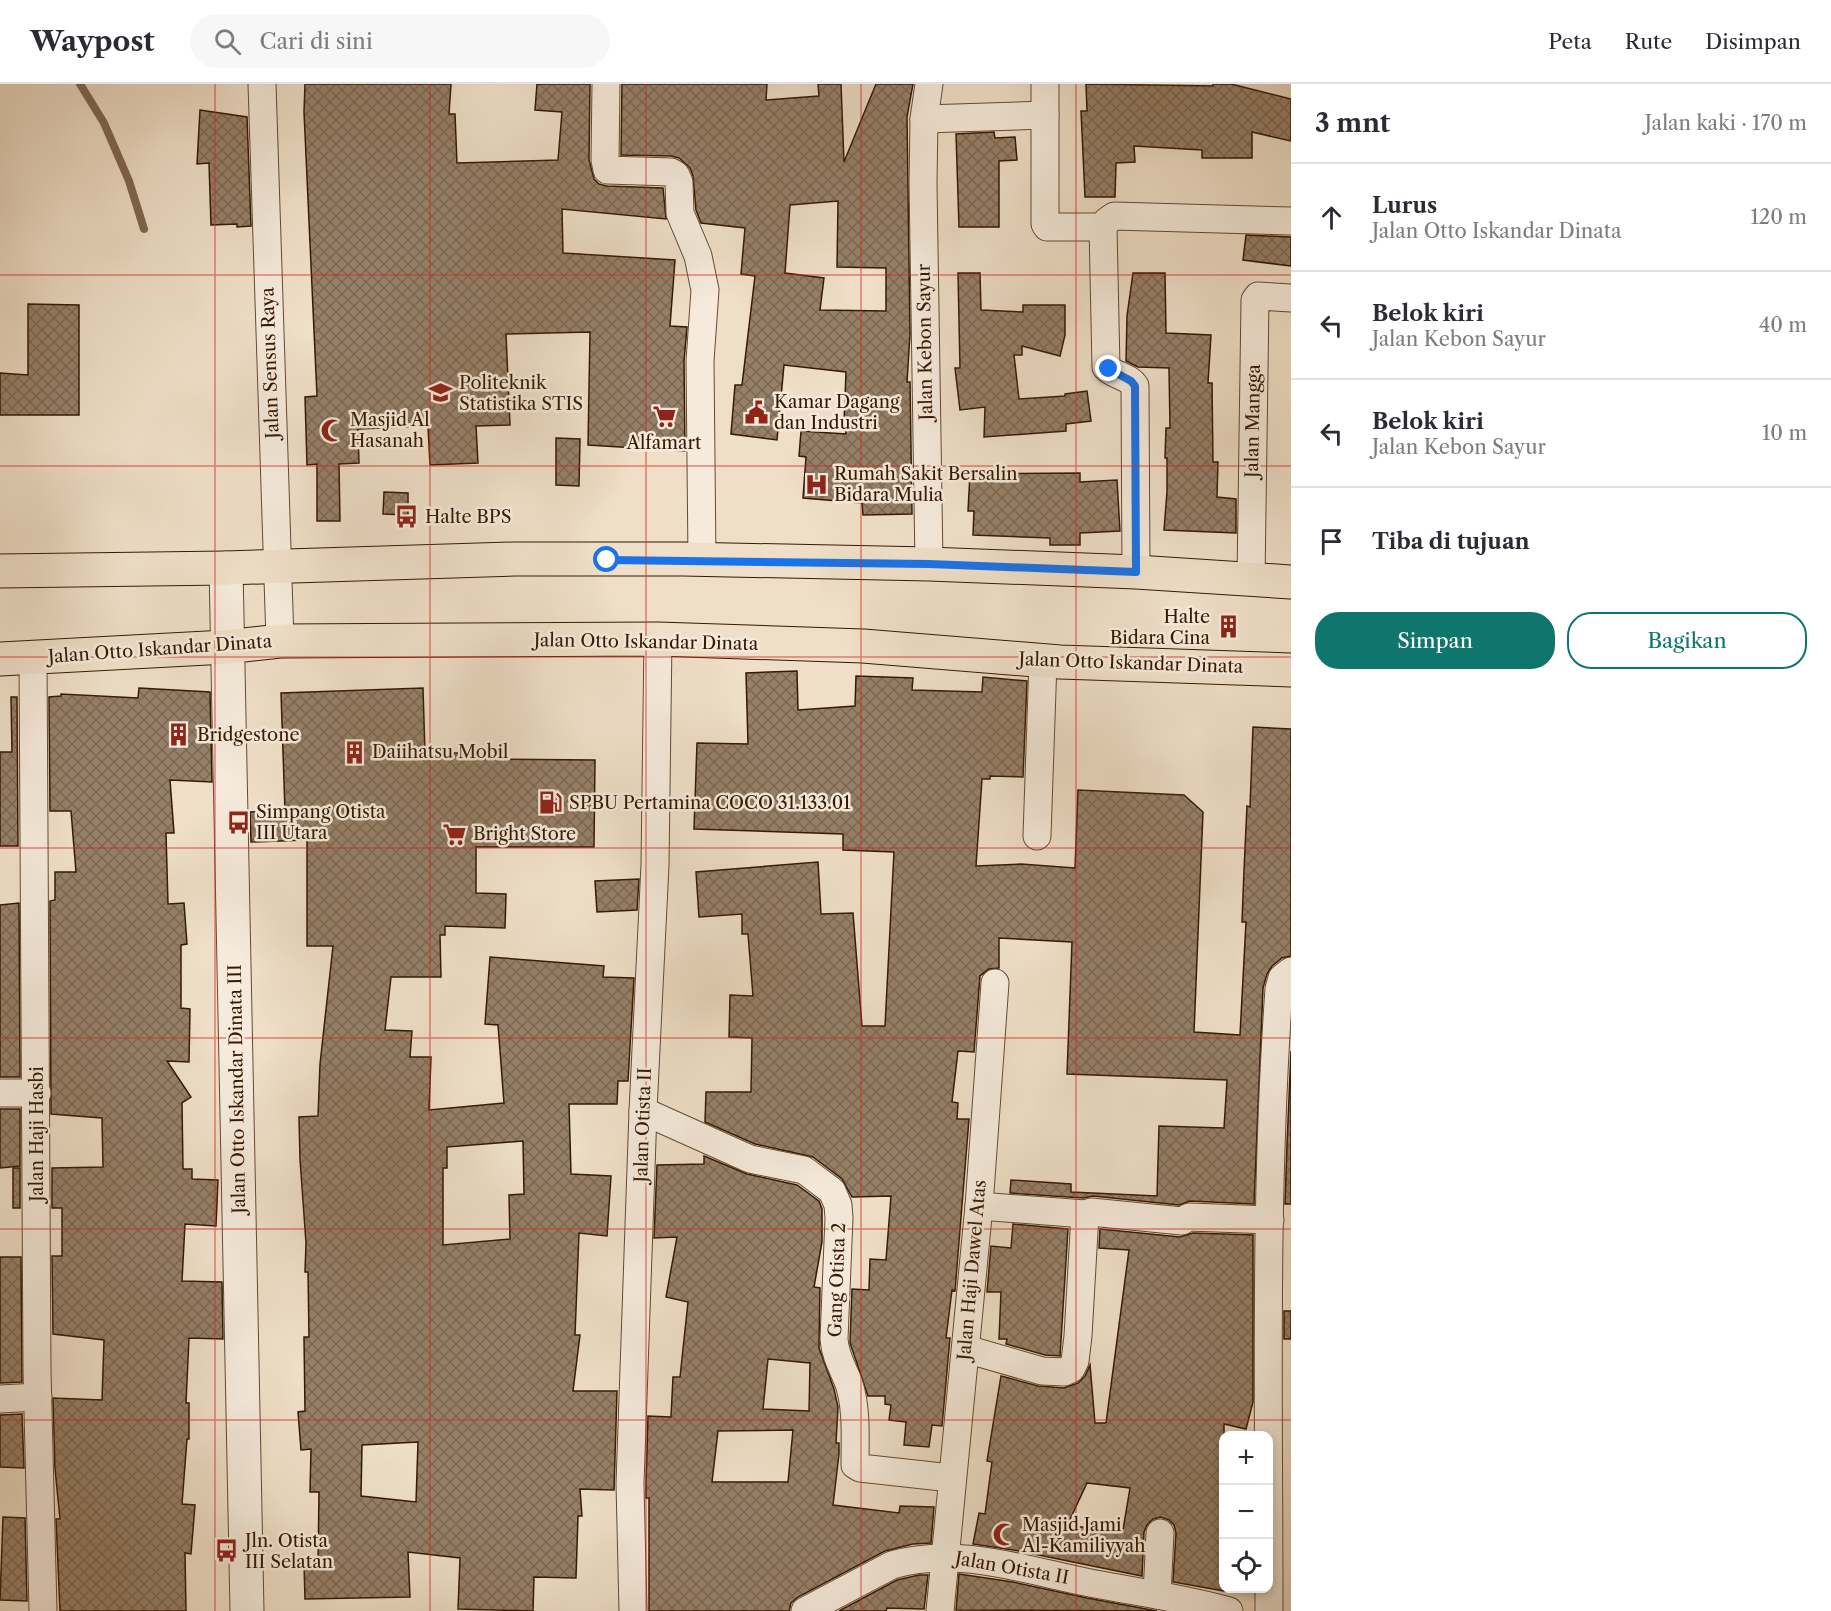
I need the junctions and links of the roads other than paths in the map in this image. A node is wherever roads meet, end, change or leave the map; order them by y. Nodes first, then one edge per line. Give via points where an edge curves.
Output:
1 (262, 84) edge
2 (606, 84) edge
3 (929, 84) edge
4 (1045, 84) edge
5 (1045, 115) junction
6 (924, 119) junction
7 (1291, 221) edge
8 (1103, 227) junction
9 (1291, 298) edge
10 (702, 560) junction
11 (929, 564) junction
12 (279, 566) junction
13 (226, 568) junction
14 (0, 571) edge
15 (1136, 572) junction
16 (1251, 580) junction
17 (1291, 582) edge
18 (658, 639) junction
19 (280, 641) junction
20 (226, 648) junction
21 (33, 657) junction
22 (0, 659) edge
23 (1042, 661) junction
24 (1291, 670) edge
25 (1037, 836) dead end
26 (1291, 970) edge
27 (995, 983) dead end
28 (0, 1093) edge
29 (37, 1093) junction
30 (643, 1111) junction
31 (979, 1206) junction
32 (1085, 1214) junction
33 (1270, 1220) junction
34 (966, 1349) junction
35 (38, 1397) junction
36 (0, 1399) edge
37 (951, 1478) junction
38 (1160, 1533) dead end
39 (944, 1556) junction
40 (1157, 1595) junction
41 (43, 1611) edge
42 (247, 1611) edge
43 (633, 1611) edge
44 (805, 1611) edge
45 (940, 1611) edge
46 (1229, 1611) edge
47 (1269, 1611) edge

1 - 12 street, Jalan Sensus Raya
2 - 10 street via 607,170 676,175 680,213 698,256 705,290 700,361
3 - 6 street, Jalan Kebon Sayur
4 - 5 street
5 - 6 street
5 - 8 street via 1045,224 1052,229
6 - 11 street, Jalan Kebon Sayur
7 - 8 street via 1114,216
8 - 15 street via 1106,366 1135,386
9 - 16 street, Jalan Mangga via 1258,296 1255,300
10 - 11 main road
10 - 12 main road via 514,559
11 - 15 main road
12 - 13 main road
12 - 19 street, Jalan Sensus Raya
13 - 14 main road
13 - 20 street, Jalan Otto Iskandar Dinata III
15 - 16 main road
16 - 17 main road
18 - 19 main road, Jalan Otto Iskandar Dinata
18 - 23 main road, Jalan Otto Iskandar Dinata via 863,646
18 - 30 street, Jalan Otista II via 655,865
19 - 20 main road, Jalan Otto Iskandar Dinata
20 - 21 main road, Jalan Otto Iskandar Dinata
20 - 42 street, Jalan Otto Iskandar Dinata III
21 - 22 main road, Jalan Otto Iskandar Dinata
21 - 29 street, Jalan Haji Hasbi
23 - 24 main road, Jalan Otto Iskandar Dinata
23 - 25 street
26 - 33 street via 1282,978 1279,989
27 - 31 street, Jalan Haji Dawel Atas
28 - 29 street
29 - 35 street, Jalan Haji Hasbi
30 - 37 street, Gang Otista 2 via 750,1159 804,1170 832,1191 839,1218 835,1352 853,1403 855,1465
30 - 43 street, Jalan Otista II via 630,1484
31 - 32 street
31 - 34 street, Jalan Haji Dawel Atas
32 - 33 street via 1182,1221 1189,1217
32 - 34 street via 1078,1336 1071,1369 1042,1371
33 - 47 street
34 - 37 street, Jalan Haji Dawel Atas
35 - 36 street
35 - 41 street, Jalan Haji Hasbi
37 - 39 street, Jalan Haji Dawel Atas
38 - 40 street
39 - 40 street, Jalan Otista II
39 - 44 street, Jalan Otista II via 892,1565
39 - 45 street, Jalan Haji Dawel Atas
40 - 46 street, Jalan Otista II

